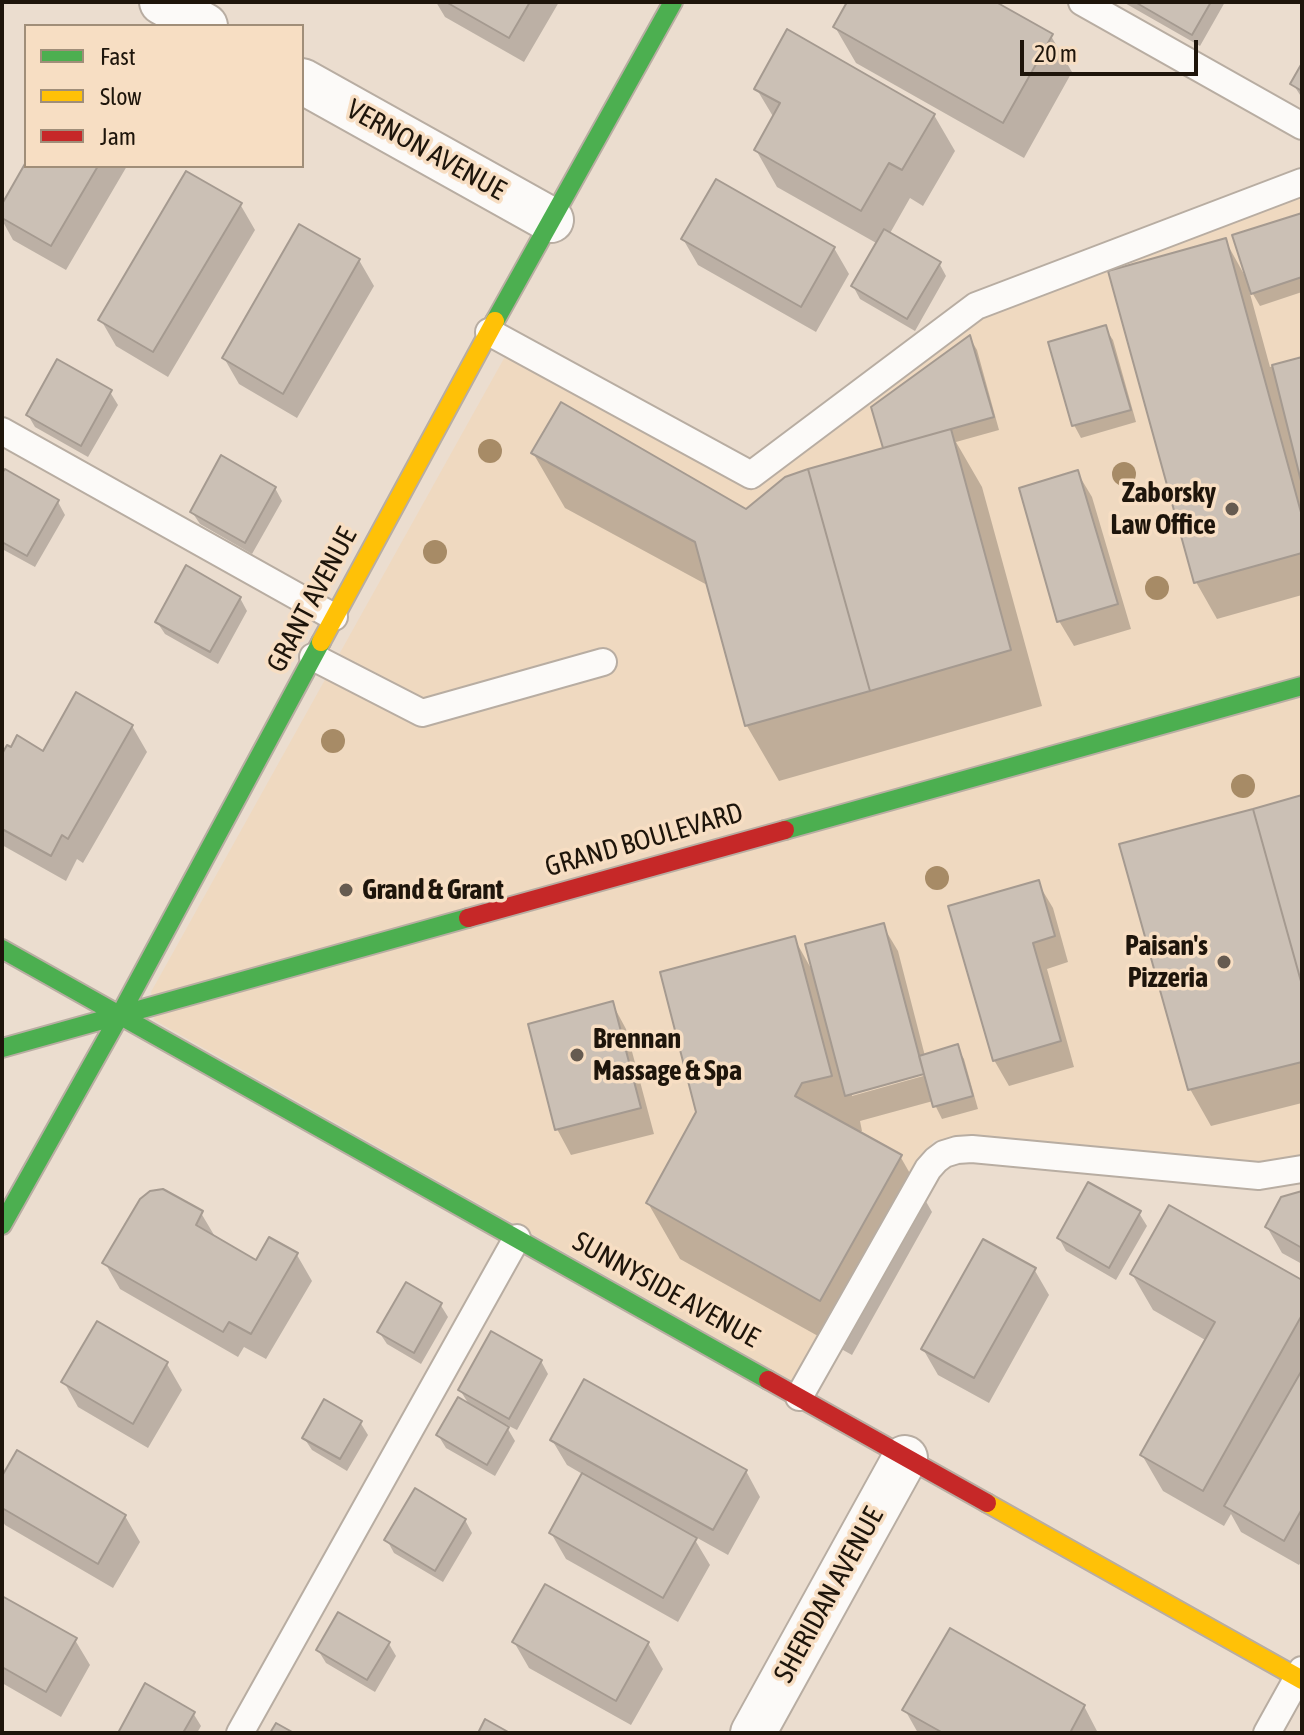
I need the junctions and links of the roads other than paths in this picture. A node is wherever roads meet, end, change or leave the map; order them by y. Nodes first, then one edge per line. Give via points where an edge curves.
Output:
1 (162, 2) edge
2 (673, 2) edge
3 (1082, 2) edge
4 (201, 24) edge
5 (304, 82) edge
6 (1302, 126) edge
7 (1302, 182) edge
8 (551, 220) junction
9 (489, 332) junction
10 (2, 431) edge
11 (334, 617) junction
12 (313, 657) junction
13 (603, 662) dead end
14 (1302, 686) edge
15 (2, 949) edge
16 (120, 1015) junction
17 (2, 1048) edge
18 (1302, 1169) edge
19 (2, 1225) edge
20 (517, 1238) junction
21 (799, 1397) junction
22 (905, 1458) junction
23 (1301, 1676) edge
24 (240, 1733) edge
25 (753, 1733) edge
26 (1267, 1733) edge

1 - 4 street
2 - 8 street, GRANT AVENUE
3 - 6 lane
5 - 8 street, VERNON AVENUE
7 - 9 lane via 976,306 751,475
8 - 9 street, GRANT AVENUE
9 - 11 street, GRANT AVENUE
10 - 11 lane
11 - 12 street, GRANT AVENUE
12 - 13 lane via 422,713
12 - 16 street, GRANT AVENUE
14 - 16 street, GRAND BOULEVARD
15 - 16 street, SUNNYSIDE AVENUE
16 - 17 street, GRAND BOULEVARD
16 - 19 street, GRANT AVENUE
16 - 20 street, SUNNYSIDE AVENUE
18 - 21 lane via 1259,1176 972,1149 944,1154 928,1169
20 - 21 street, SUNNYSIDE AVENUE
20 - 24 lane
21 - 22 street, SUNNYSIDE AVENUE
22 - 23 street, SUNNYSIDE AVENUE
22 - 25 street, SHERIDAN AVENUE
23 - 26 lane

